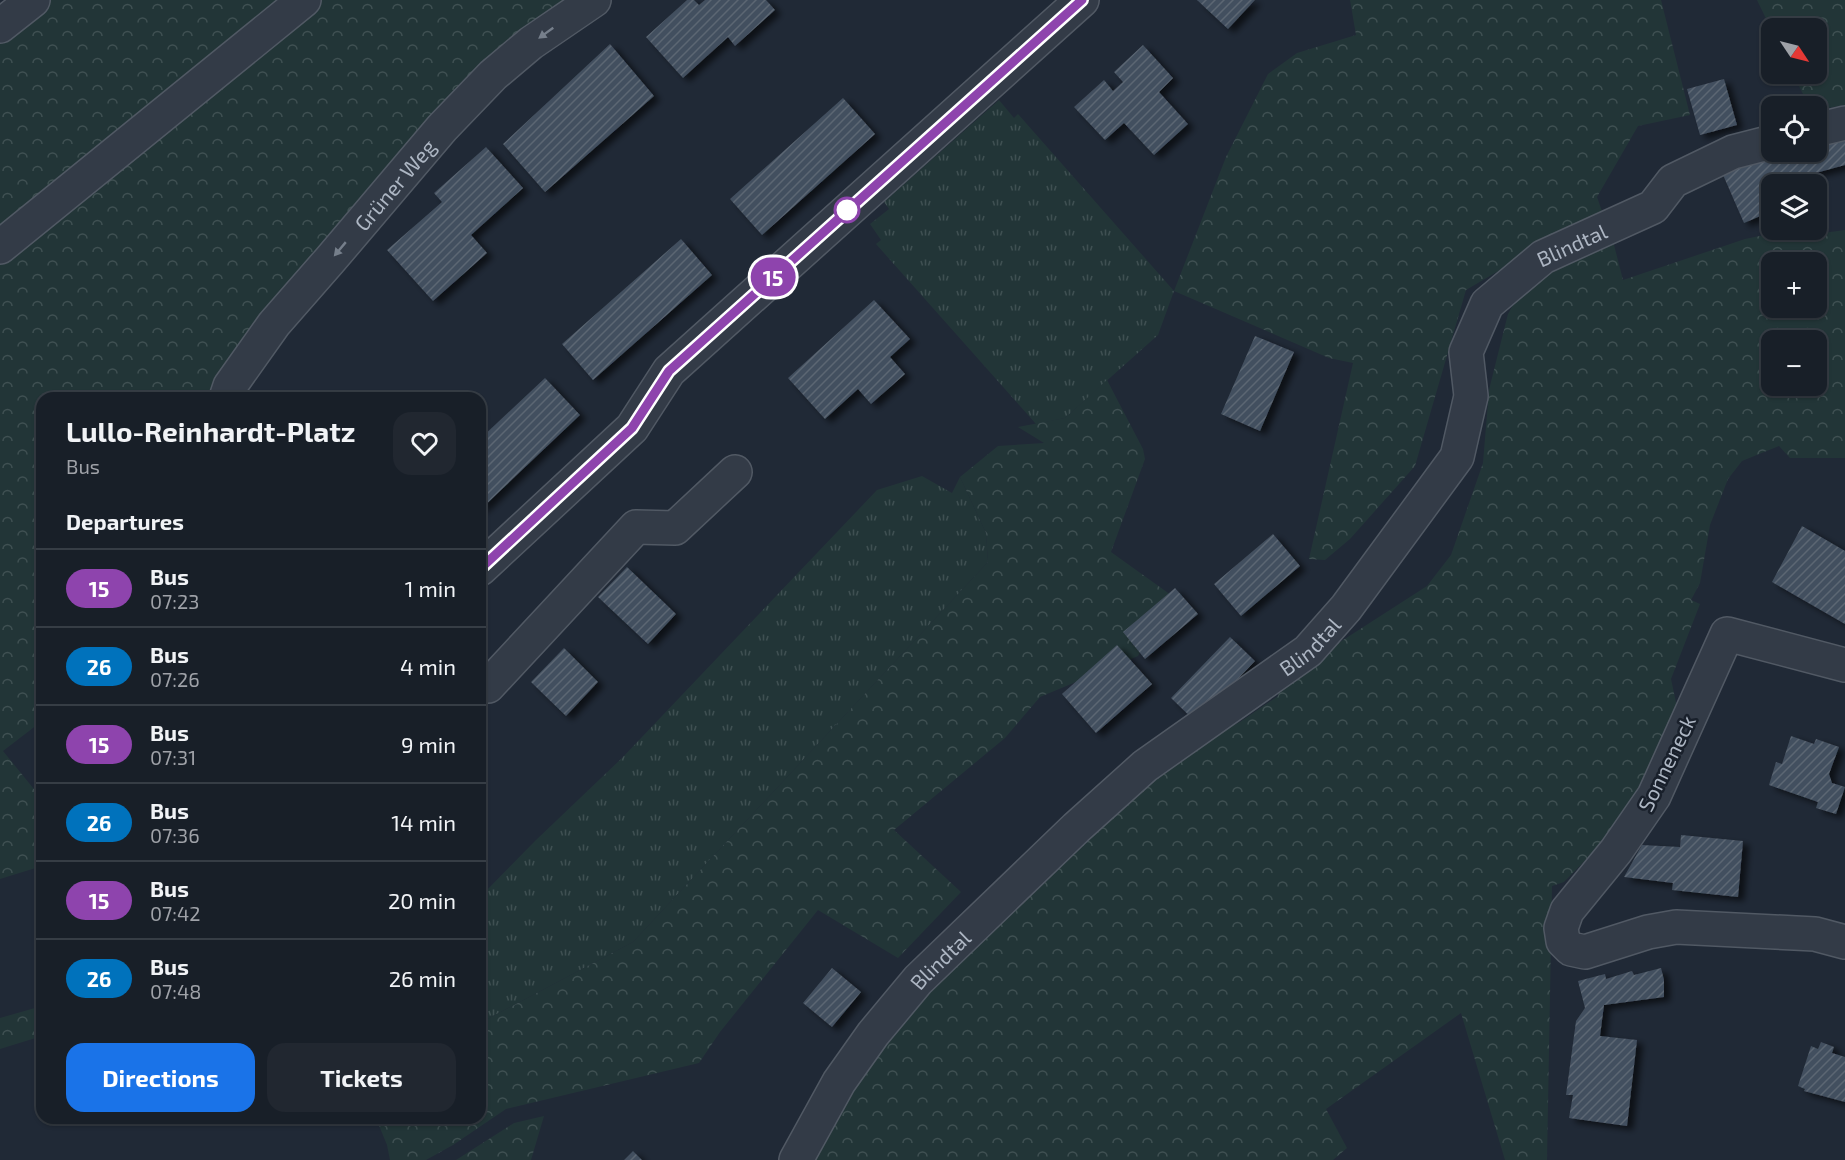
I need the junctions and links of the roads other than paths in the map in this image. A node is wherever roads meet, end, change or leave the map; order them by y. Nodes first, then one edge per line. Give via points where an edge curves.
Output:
1 (33, 0) edge
2 (304, 0) edge
3 (594, 0) edge
4 (1082, 0) edge
5 (0, 26) edge
6 (1845, 123) edge
7 (1827, 127) edge
8 (1761, 145) edge
9 (0, 247) edge
10 (228, 392) edge
11 (735, 472) dead end
12 (486, 563) edge
13 (1845, 665) edge
14 (486, 684) edge
15 (1845, 942) edge
16 (796, 1160) edge

1 - 5 street
2 - 9 street
3 -> 10 street, Grüner Weg via 531,43 493,75 442,128 274,324
4 - 12 street via 669,371 632,428
6 - 7 street
8 - 16 street, Blindtal via 1733,153 1673,181 1653,207 1543,257 1487,304 1466,352 1471,396 1457,457 1346,608 1308,651 1145,766 918,980 839,1082
11 - 14 street via 675,528 636,527
13 - 15 street, Sonneneck via 1726,634 1654,796 1567,911 1561,928 1563,941 1571,950 1585,952 1676,927 1815,934

